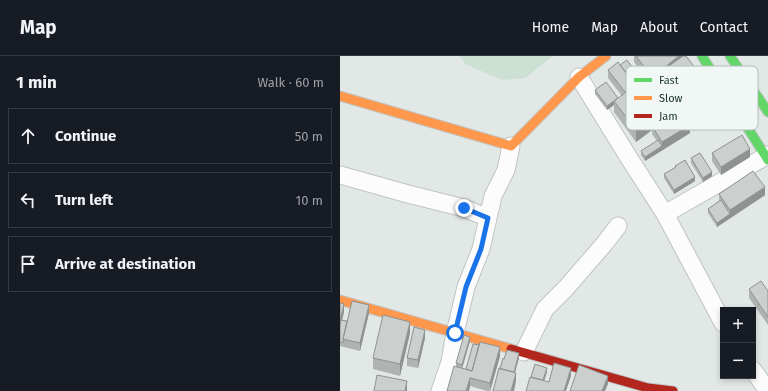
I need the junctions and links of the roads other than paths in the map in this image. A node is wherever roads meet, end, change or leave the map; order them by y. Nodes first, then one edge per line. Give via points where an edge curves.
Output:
1 (606, 56) edge
2 (702, 56) edge
3 (730, 56) edge
4 (708, 66) edge
5 (737, 66) edge
6 (579, 77) junction
7 (340, 96) edge
8 (758, 97) edge
9 (768, 112) edge
10 (750, 130) edge
11 (511, 146) junction
12 (767, 157) edge
13 (340, 175) edge
14 (665, 214) junction
15 (488, 218) junction
16 (618, 226) dead end
17 (340, 300) edge
18 (720, 317) edge
19 (455, 333) junction
20 (524, 352) junction
21 (756, 374) edge
22 (648, 389) edge
23 (440, 391) edge
24 (673, 391) edge
25 (768, 391) edge

1 - 6 street
2 - 4 street
3 - 5 street
6 - 11 street
6 - 14 street
7 - 11 street
8 - 9 street
10 - 12 street
11 - 15 street via 506,170 493,196
12 - 14 street
13 - 15 street via 464,208
14 - 18 street
15 - 19 street via 481,249 466,287
16 - 20 street via 545,309
17 - 19 street
19 - 20 street
19 - 23 street via 450,362
20 - 22 street
21 - 25 street
22 - 24 street

